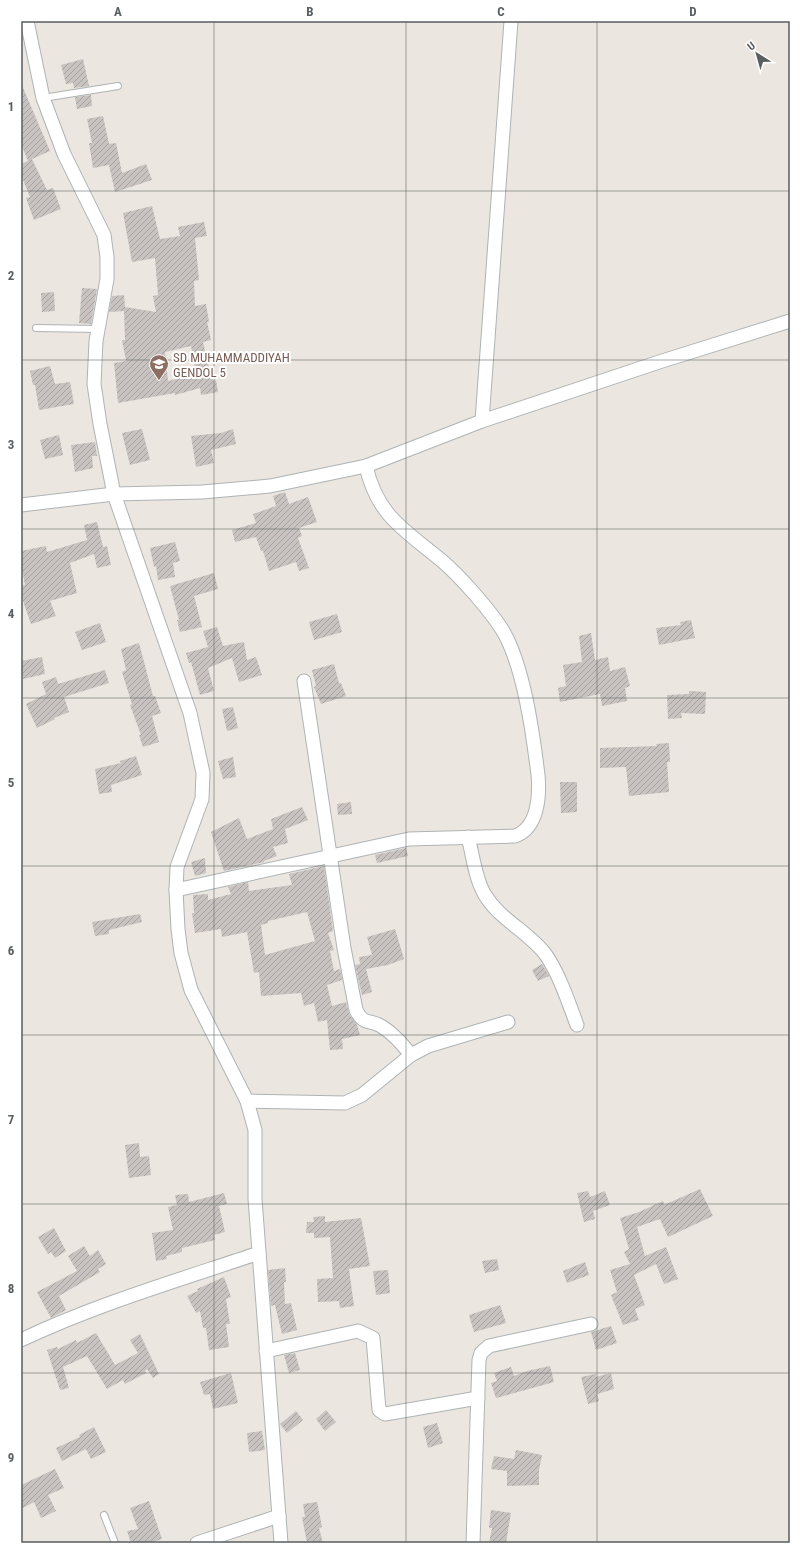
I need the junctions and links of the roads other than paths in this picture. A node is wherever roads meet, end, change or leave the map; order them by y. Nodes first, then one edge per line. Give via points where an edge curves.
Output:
1 (27, 21) edge
2 (511, 21) edge
3 (118, 86) dead end
4 (43, 98) junction
5 (790, 321) edge
6 (36, 328) dead end
7 (98, 329) junction
8 (482, 420) junction
9 (366, 466) junction
10 (114, 494) junction
11 (21, 505) edge
12 (304, 681) dead end
13 (468, 837) junction
14 (330, 856) junction
15 (176, 890) junction
16 (508, 1022) dead end
17 (577, 1025) dead end
18 (411, 1056) junction
19 (247, 1101) junction
20 (259, 1253) junction
21 (591, 1324) dead end
22 (21, 1340) edge
23 (266, 1350) junction
24 (478, 1398) junction
25 (104, 1515) dead end
26 (279, 1516) junction
27 (115, 1543) edge
28 (197, 1543) edge
29 (281, 1543) edge
30 (473, 1543) edge

1 - 4 street
2 - 8 street
3 - 4 lane
4 - 7 street via 64,154 104,235 107,279
5 - 8 street
6 - 7 lane
7 - 10 street via 94,384
8 - 9 street
9 - 10 street via 270,486 202,492
9 - 13 street via 370,484 383,508 400,528 442,561 468,587 503,632 516,661 532,730 539,782 535,814 530,826 521,834
10 - 11 street
10 - 15 street via 190,713 203,773 202,799 177,867
12 - 14 street
13 - 14 street via 409,840
13 - 17 street via 485,896 535,942 553,965
14 - 15 street
14 - 18 street via 356,1010 360,1018 366,1022 380,1026 398,1038
15 - 19 street via 181,953 191,990
16 - 18 street via 433,1044
18 - 19 street via 362,1095 345,1103
19 - 20 street via 255,1130 255,1199
20 - 22 street via 144,1292
20 - 23 street
21 - 24 street via 489,1346 481,1352 479,1360
23 - 24 street via 358,1331 373,1338 379,1410 385,1414
23 - 26 street
24 - 30 street
25 - 27 lane
26 - 28 street
26 - 29 street

